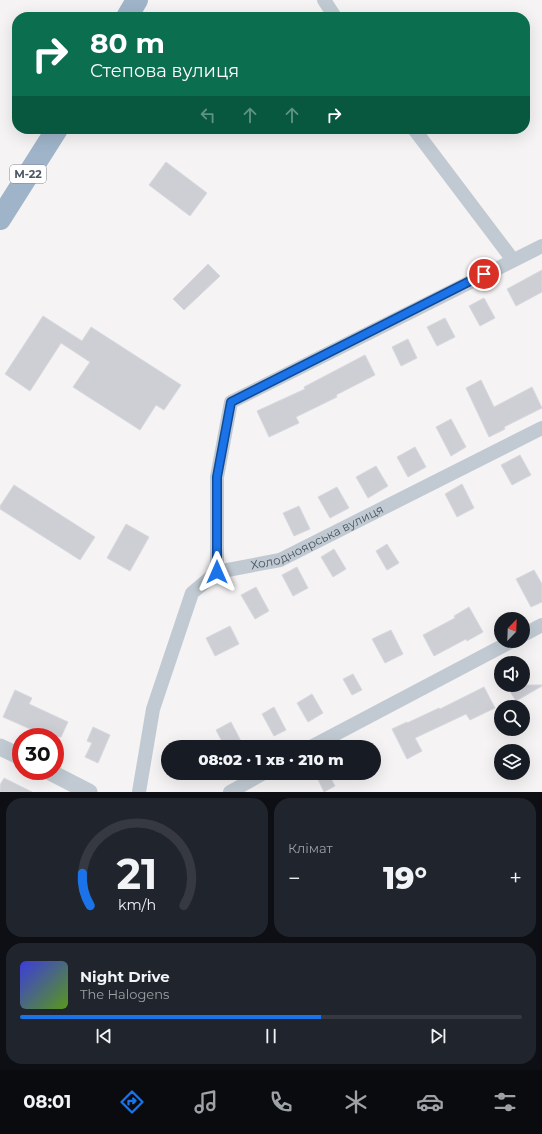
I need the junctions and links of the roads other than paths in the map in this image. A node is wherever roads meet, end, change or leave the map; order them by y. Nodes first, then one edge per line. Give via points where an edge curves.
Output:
1 (137, 0) edge
2 (324, 0) edge
3 (130, 12) edge
4 (332, 12) edge
5 (53, 134) edge
6 (418, 134) edge
7 (0, 219) edge
8 (542, 246) edge
9 (512, 260) junction
10 (542, 428) edge
11 (217, 572) junction
12 (542, 625) edge
13 (530, 631) edge
14 (499, 648) edge
15 (325, 740) edge
16 (0, 747) edge
17 (12, 753) edge
18 (64, 779) edge
19 (251, 780) edge
20 (89, 792) edge
21 (139, 792) edge
22 (230, 792) edge

1 - 3 highway
2 - 4 street
5 - 7 highway, М-22
6 - 9 street
8 - 9 street
9 - 11 street via 231,402 217,477
10 - 11 street, Холодноярська вулиця via 280,560
11 - 21 street, Холодноярська вулиця via 192,593 153,709
12 - 13 street
14 - 15 street
16 - 17 street
18 - 20 street
19 - 22 street

